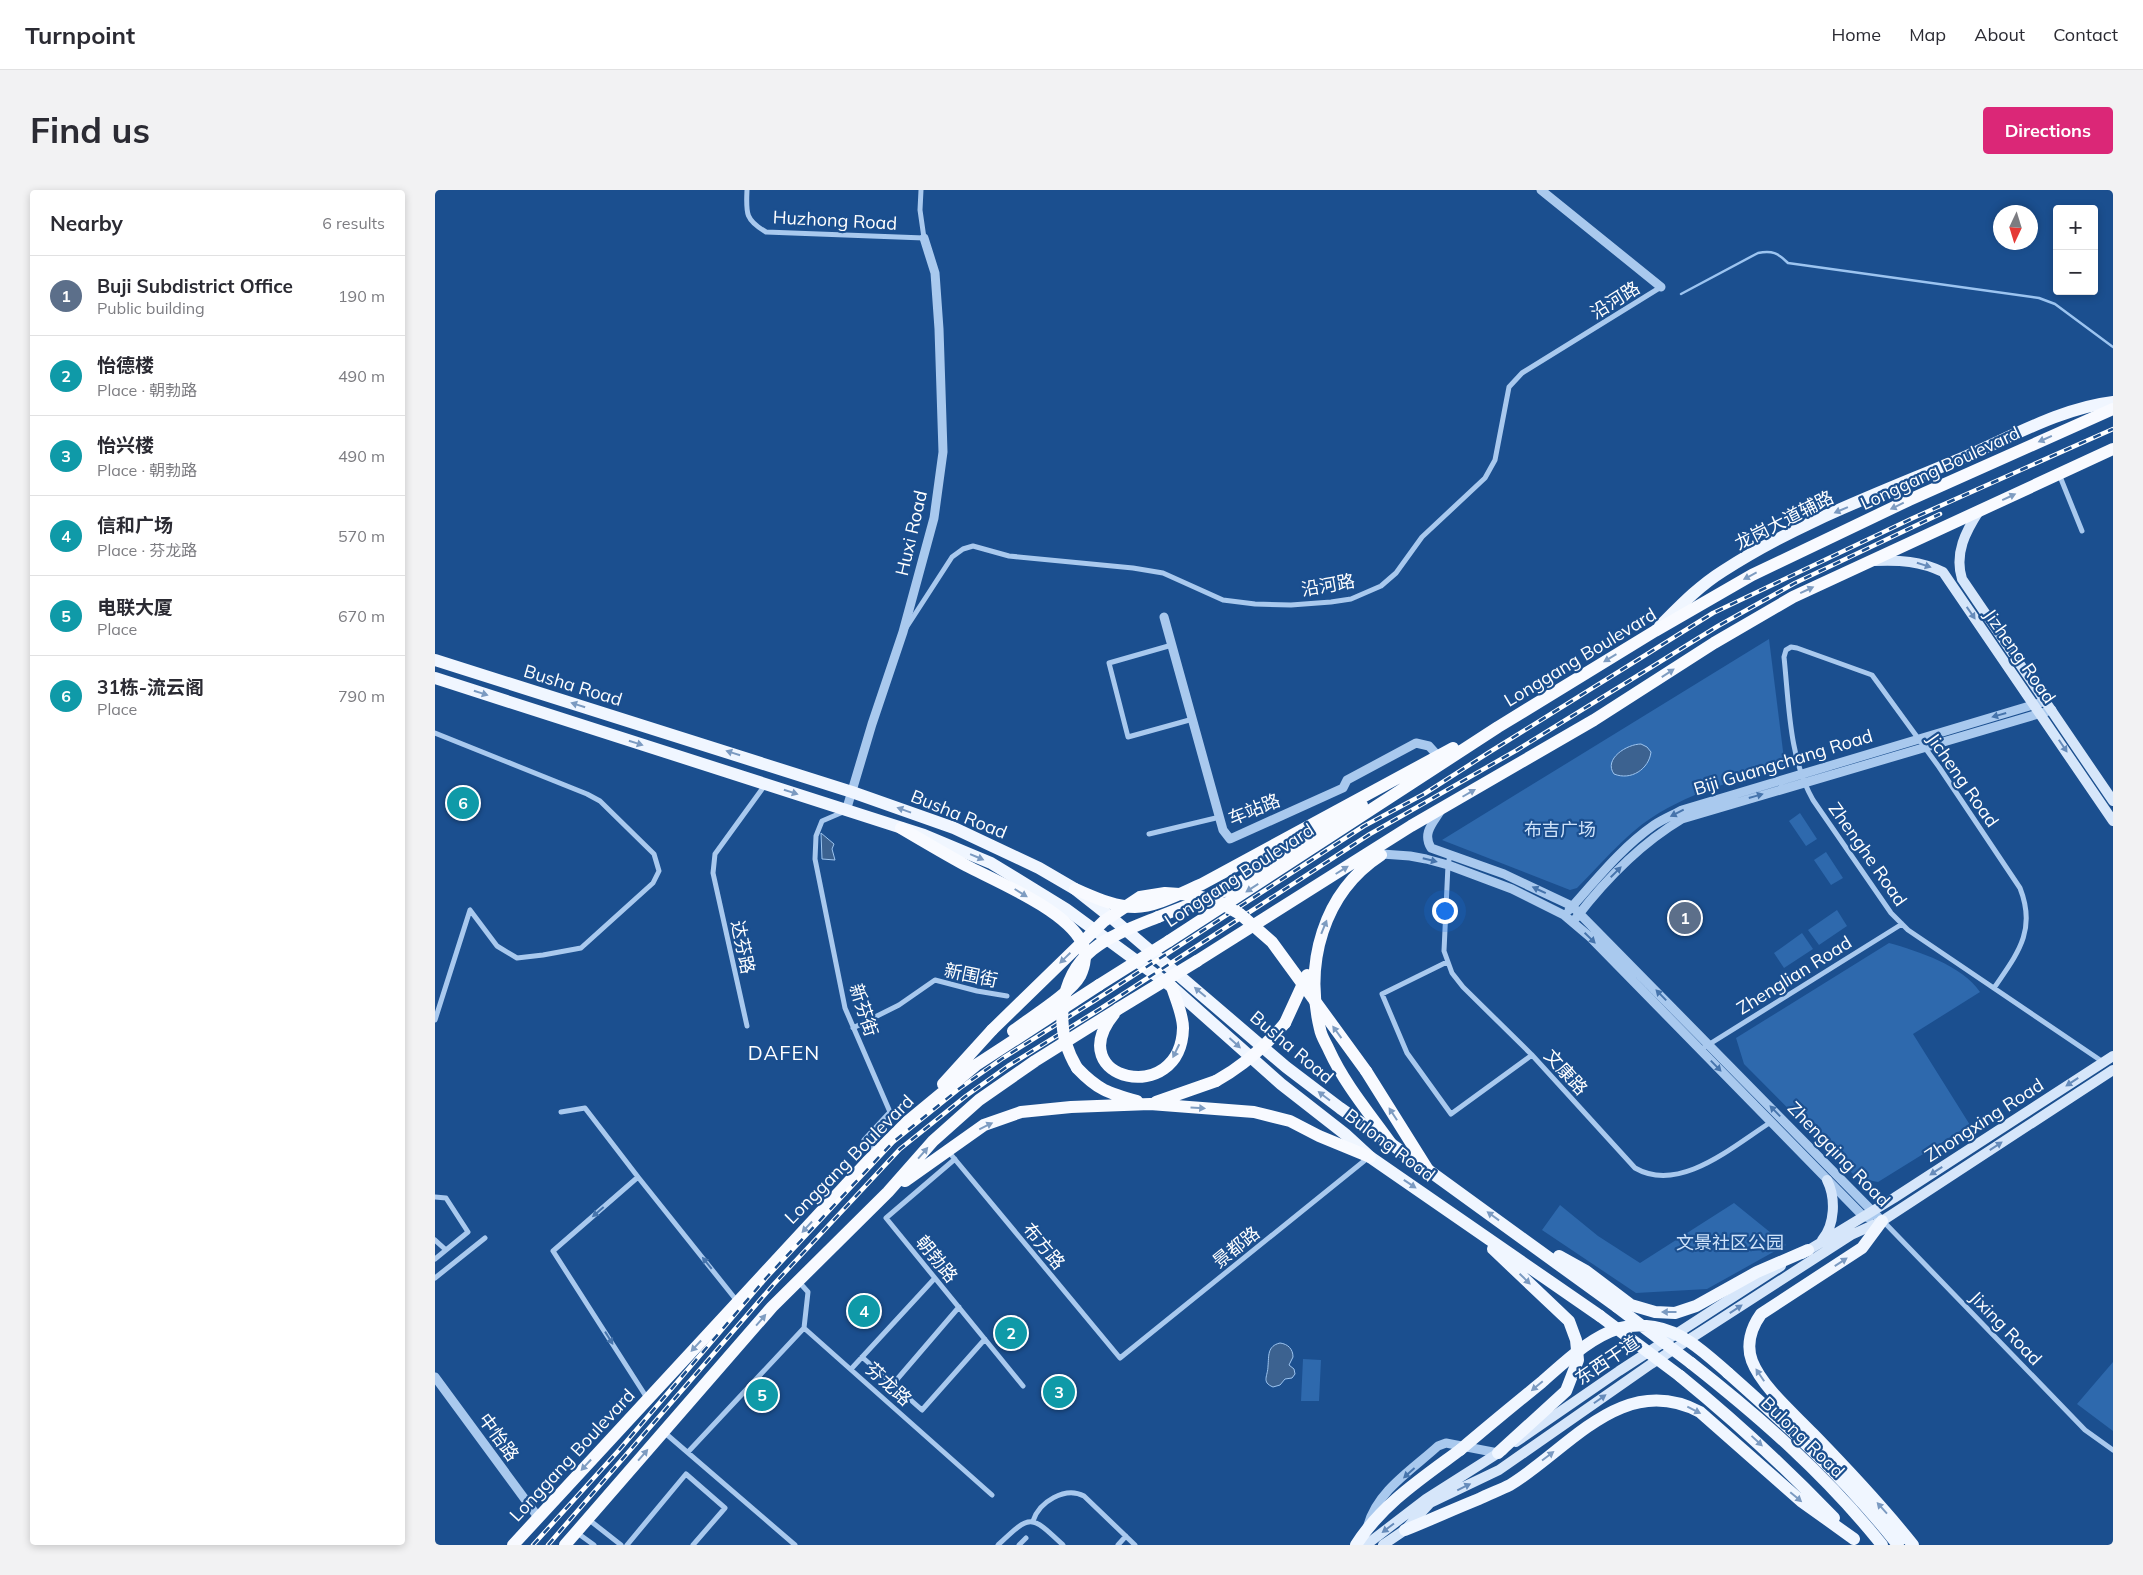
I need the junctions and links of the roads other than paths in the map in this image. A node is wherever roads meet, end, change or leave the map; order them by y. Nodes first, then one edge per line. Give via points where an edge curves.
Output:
1 (747, 190) edge
2 (921, 190) edge
3 (1541, 190) edge
4 (924, 238) junction
5 (1661, 287) joint
6 (2113, 402) edge
7 (2113, 410) edge
8 (2113, 449) edge
9 (2059, 474) junction
10 (1980, 510) junction
11 (2082, 532) dead end
12 (1869, 561) junction
13 (1165, 617) dead end
14 (1655, 631) junction
15 (903, 632) junction
16 (1173, 645) junction
17 (1786, 650) joint
18 (435, 660) edge
19 (435, 678) edge
20 (2049, 705) junction
21 (2037, 709) junction
22 (1193, 719) junction
23 (1497, 727) junction
24 (435, 733) edge
25 (1918, 739) junction
26 (1924, 747) junction
27 (1438, 756) junction
28 (1801, 773) junction
29 (1804, 782) junction
30 (765, 784) junction
31 (852, 792) junction
32 (2113, 801) edge
33 (1442, 809) junction
34 (846, 810) junction
35 (1220, 817) junction
36 (2113, 822) edge
37 (1411, 826) junction
38 (901, 828) junction
39 (1149, 834) dead end
40 (1382, 854) junction
41 (1451, 855) junction
42 (1448, 865) junction
43 (1075, 889) junction
44 (1572, 906) junction
45 (1579, 913) junction
46 (1564, 915) junction
47 (1573, 922) junction
48 (1902, 924) junction
49 (1316, 949) junction
50 (1447, 962) junction
51 (1172, 987) junction
52 (1994, 988) junction
53 (1007, 996) dead end
54 (1118, 1009) junction
55 (435, 1020) edge
56 (747, 1026) dead end
57 (853, 1028) junction
58 (1709, 1044) junction
59 (1700, 1050) junction
60 (1532, 1055) junction
61 (2113, 1056) edge
62 (2103, 1062) junction
63 (976, 1065) junction
64 (2113, 1070) edge
65 (1150, 1104) junction
66 (561, 1112) dead end
67 (914, 1116) junction
68 (1771, 1122) junction
69 (1392, 1145) junction
70 (877, 1152) junction
71 (951, 1155) junction
72 (1370, 1157) junction
73 (1428, 1170) junction
74 (638, 1177) junction
75 (1827, 1180) junction
76 (888, 1192) junction
77 (435, 1197) edge
78 (1873, 1211) junction
79 (1863, 1216) junction
80 (1465, 1221) junction
81 (1882, 1221) junction
82 (1521, 1237) junction
83 (485, 1238) dead end
84 (435, 1240) edge
85 (1820, 1243) junction
86 (446, 1250) junction
87 (1808, 1250) junction
88 (435, 1259) edge
89 (435, 1278) edge
90 (935, 1278) junction
91 (799, 1282) junction
92 (738, 1301) junction
93 (959, 1307) junction
94 (804, 1328) junction
95 (985, 1338) junction
96 (862, 1357) junction
97 (1119, 1358) joint
98 (852, 1368) junction
99 (435, 1377) edge
100 (893, 1384) junction
101 (1023, 1386) dead end
102 (647, 1398) junction
103 (664, 1431) junction
104 (2113, 1450) edge
105 (688, 1452) junction
106 (1498, 1453) junction
107 (1411, 1486) junction
108 (1390, 1490) junction
109 (992, 1495) dead end
110 (1428, 1501) junction
111 (1439, 1516) junction
112 (538, 1517) junction
113 (587, 1519) junction
114 (1033, 1521) junction
115 (1367, 1527) junction
116 (1405, 1530) junction
117 (576, 1532) junction
118 (1126, 1536) junction
119 (1026, 1538) dead end
120 (1856, 1542) edge
121 (513, 1545) edge
122 (565, 1545) edge
123 (594, 1545) edge
124 (621, 1545) edge
125 (627, 1545) edge
126 (693, 1545) edge
127 (795, 1545) edge
128 (998, 1545) edge
129 (1019, 1545) edge
130 (1063, 1545) edge
131 (1118, 1545) edge
132 (1135, 1545) edge
133 (1356, 1545) edge
134 (1366, 1545) edge
135 (1383, 1545) edge
136 (1882, 1545) edge
137 (1898, 1545) edge
138 (1913, 1545) edge

1 - 4 street, Huzhong Road via 746,212 753,225 766,232
2 - 4 street, Huxi Road
3 - 5 street
4 - 15 street, Huxi Road via 935,273 943,452 934,518
5 - 15 street, 沿河路 via 1522,373 1509,387 1495,460 1485,478 1421,538 1396,573 1381,586 1351,599 1331,602 1255,604 1223,600 1163,573 1009,556 973,546 952,557
6 -> 14 main road, 龙岗大道辅路 via 2088,406 2050,420 1773,542 1693,593
7 -> 14 highway, Longgang Boulevard via 1909,500 1752,575
8 - 9 highway
10 -> 9 highway
9 - 11 street
10 - 12 highway
10 - 20 main road, Jizheng Road via 1962,544 1962,579
12 -> 21 main road, Jizheng Road via 1919,562 1943,572
33 -> 12 highway via 1793,597
13 - 16 street, 车站路
14 -> 23 highway, Longgang Boulevard
15 - 31 street, Huxi Road
16 - 22 street, 车站路
16 - 22 street via 1109,663 1128,737
17 - 25 street, Jicheng Road via 1797,648 1872,675
17 - 28 street, Zhenghe Road via 1784,657 1793,732
31 -> 18 main road, Busha Road
19 -> 30 main road, Busha Road
20 - 21 street, Biji Guangchang Road
20 - 32 main road, Jizheng Road
21 -> 25 street, Biji Guangchang Road
21 - 26 street, Biji Guangchang Road
21 -> 36 main road, Jizheng Road
22 - 35 street, 车站路
23 - 27 highway
23 -> 63 highway, Longgang Boulevard, bridge
24 - 55 street via 599,801 654,854 659,872 653,884 581,948 517,958 497,946 470,910
25 - 26 street, Jicheng Road
25 - 28 street, Biji Guangchang Road
26 - 29 street, Biji Guangchang Road
26 - 52 street, Jicheng Road via 2024,898 2027,919 2023,940
27 - 35 street, 车站路 via 1429,746 1416,743 1347,780 1343,788 1234,838 1226,836
27 - 43 highway via 1202,884 1165,900 1136,907 1110,903
27 - 65 highway, bridge via 1269,866 1222,892 1115,934 1080,961 1069,977 1062,1013 1067,1051 1077,1068 1107,1093
28 - 29 street, Zhenghe Road
28 -> 44 street, Biji Guangchang Road via 1699,803 1655,824 1606,868
45 -> 29 street, Biji Guangchang Road via 1613,875 1661,832 1702,812
29 - 48 street, Zhenghe Road via 1813,800 1891,913
30 -> 34 main road, Busha Road
30 - 56 street, 达芬路 via 715,854 713,873
31 - 34 street, Huxi Road
43 -> 31 main road, Busha Road via 1039,868 954,828
33 - 37 highway
33 - 41 street, Zhengqing Road via 1428,830 1427,841 1431,848
34 - 38 main road, Busha Road
34 - 57 street, 新芬街 via 822,821 816,836 815,859 845,1008
35 - 39 street
37 - 40 highway
54 -> 37 highway, bridge
38 -> 51 main road, Busha Road via 991,863 1065,909
38 -> 63 highway via 1060,918 1083,944 1083,970 1074,985 997,1043
40 -> 42 street, Zhengqing Road via 1411,856
49 -> 40 highway via 1334,905 1368,864
41 - 42 street, 文康路
44 -> 41 street, Zhengqing Road via 1504,874
42 - 46 street, Zhengqing Road via 1512,889
42 - 50 street, 文康路 via 1444,941
69 -> 43 main road, Busha Road via 1286,1068
44 - 45 street, Zhengqing Road
44 - 46 street, Biji Guangchang Road
45 - 47 street, Biji Guangchang Road
58 -> 45 street, Zhengqing Road
46 - 47 street, Zhengqing Road
47 -> 59 street, Zhengqing Road
48 - 52 street, Zhenghe Road
48 - 58 street, Zhenglian Road
49 - 65 highway, bridge via 1285,1023 1268,1043 1238,1069 1216,1081
49 - 69 highway via 1315,986 1320,1030 1339,1072
50 - 60 street, 文康路 via 1463,987
50 - 60 street via 1382,994 1407,1053 1451,1114
51 -> 54 highway via 1183,1025 1182,1038 1167,1066 1148,1077 1119,1075 1109,1069 1101,1052 1101,1034
51 -> 72 main road, Bulong Road via 1281,1084
52 - 62 street, Zhenghe Road
53 - 57 street, 新围街 via 935,980 899,1005
76 -> 54 highway via 933,1142 979,1100
57 - 70 street, 新芬街 via 890,1112 864,1140
58 - 59 street, Zhenglian Road
78 -> 58 street, Zhengqing Road
59 -> 68 street, Zhengqing Road
60 - 68 street, 文康路 via 1629,1162 1650,1175 1667,1176 1694,1169
61 - 62 main road, Zhongxing Road
62 -> 78 main road, Zhongxing Road
63 - 67 highway, Longgang Boulevard
81 -> 64 main road, Zhongxing Road
71 -> 65 highway via 985,1125 1021,1112
65 -> 72 highway via 1254,1112 1290,1121
66 - 74 street via 585,1108
67 - 70 highway, Longgang Boulevard
73 -> 67 highway, bridge via 1366,1072 1272,942 1241,914 1217,901 1194,895 1165,893 1140,897 1104,921 992,1030
68 - 75 street, Zhengqing Road
69 - 73 main road, Bulong Road
70 -> 92 highway, Longgang Boulevard
71 - 76 highway
71 - 90 street, 朝勃路 via 886,1218
71 - 97 street, 布方路
72 -> 80 main road, Bulong Road
72 - 97 street, 景都路
82 -> 73 main road, Bulong Road
92 -> 74 street
74 -> 102 street via 553,1251
75 - 79 street, Zhengqing Road
75 - 85 main road via 1832,1191 1832,1214 1827,1233
76 - 91 highway
77 - 86 street via 446,1198 468,1232
78 - 79 main road, 东西干道
78 - 81 street, Zhengqing Road
79 - 81 street, Zhengqing Road
79 - 85 main road, 东西干道
80 -> 106 main road via 1569,1320 1576,1340 1578,1360 1566,1391
80 -> 120 main road, Bulong Road, bridge via 1680,1376 1745,1430
81 - 104 street, Jixing Road via 2085,1430
110 -> 81 main road, 东西干道 via 1499,1470 1651,1364 1851,1235
138 -> 81 main road via 1849,1471 1765,1383 1753,1366 1749,1352 1752,1332 1761,1314 1862,1248
87 -> 82 main road via 1757,1272 1696,1306 1675,1313 1655,1312 1631,1305 1586,1271
82 - 136 main road, Bulong Road, bridge via 1755,1414 1814,1469
83 - 89 street
84 - 86 street
85 - 87 main road, 东西干道
86 - 88 street
87 - 106 main road, 东西干道
90 - 93 street, 朝勃路
90 - 96 street
91 - 94 street via 808,1292
103 -> 91 highway via 772,1308
92 -> 102 highway, Longgang Boulevard
93 - 95 street, 朝勃路
93 - 100 street
94 - 98 street, 芬龙路
94 - 105 street
95 - 100 street via 922,1410
95 - 101 street, 朝勃路
96 - 98 street
96 - 100 street
98 - 109 street, 芬龙路
99 - 112 street, 中怡路
102 -> 112 highway, Longgang Boulevard
103 - 105 street
113 -> 103 highway
105 - 127 street
106 -> 108 street via 1446,1443 1438,1446
106 - 110 main road, 东西干道
107 - 108 street
107 - 115 main road
137 -> 107 main road, bridge via 1811,1448 1728,1373 1696,1346 1672,1332 1655,1327 1620,1328 1578,1352 1460,1450
108 - 115 street via 1379,1499
110 - 111 main road
110 - 116 main road, 东西干道
110 -> 134 main road, 东西干道
111 - 116 main road
111 -> 120 main road via 1509,1485 1617,1408 1658,1401 1687,1406 1700,1412 1801,1501
112 - 121 highway, Longgang Boulevard
113 - 117 highway
113 - 124 street
114 - 118 street via 1051,1498 1079,1493
114 - 128 street via 1021,1524
114 - 130 street
115 - 133 main road
116 - 135 main road, 东西干道
117 - 122 highway
117 - 123 street
118 - 131 street
118 - 132 street
119 - 129 street
125 - 126 street via 686,1474 725,1508

